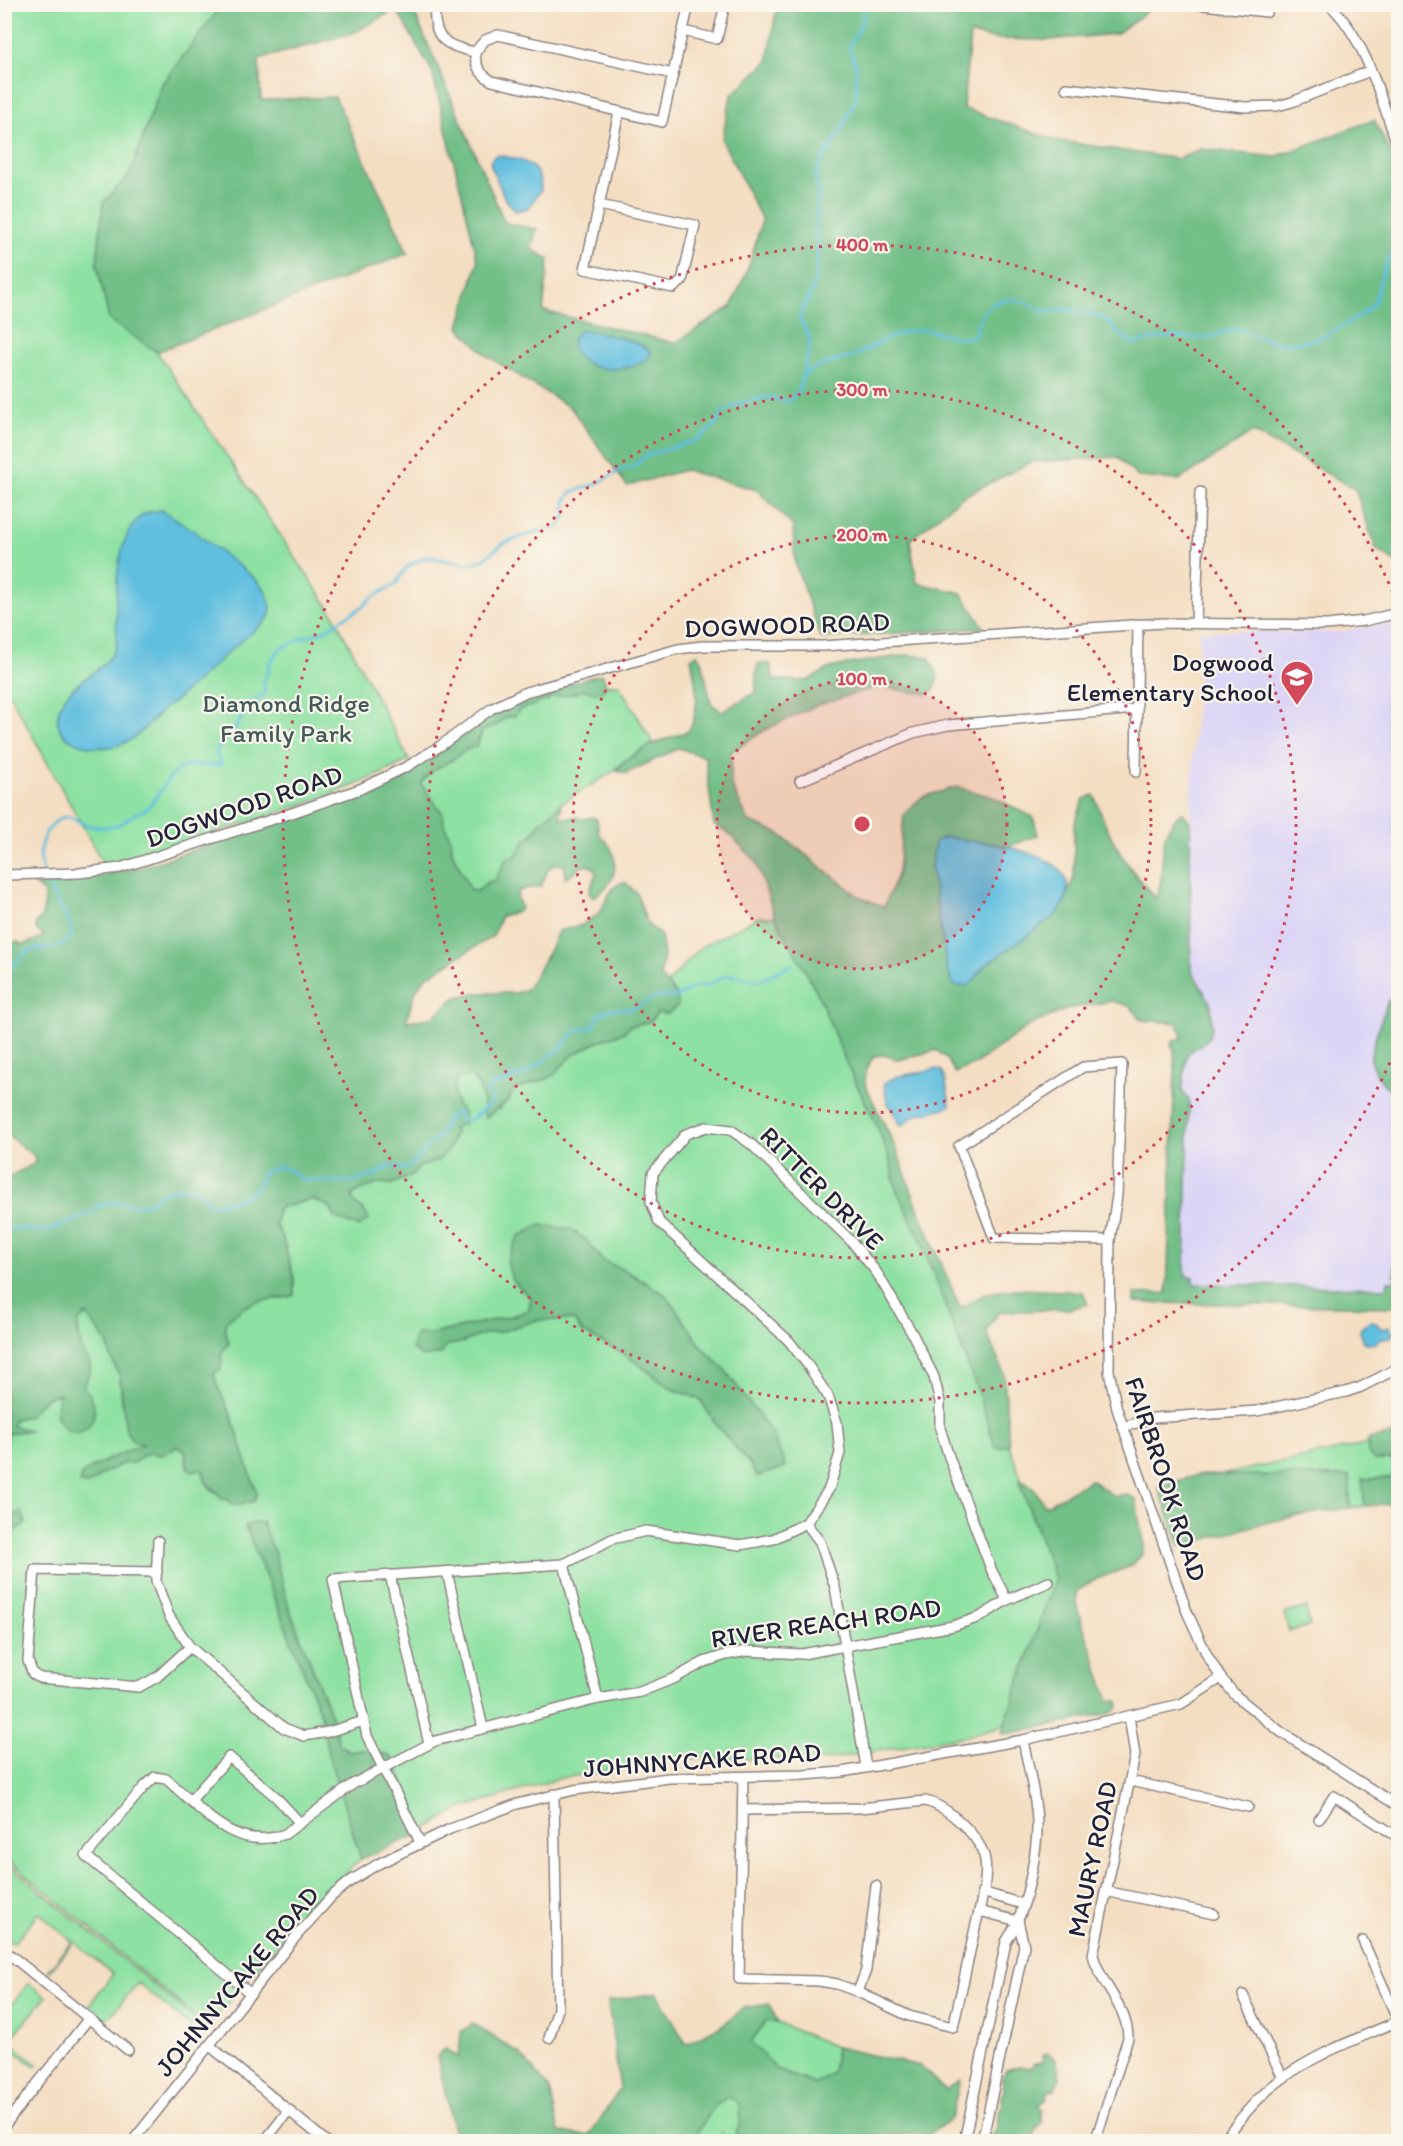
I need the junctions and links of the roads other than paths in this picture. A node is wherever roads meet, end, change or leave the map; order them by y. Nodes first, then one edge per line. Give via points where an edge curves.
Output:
1 (435, 4) edge
2 (689, 4) edge
3 (725, 4) edge
4 (1194, 4) edge
5 (1329, 4) edge
6 (1267, 12) dead end
7 (683, 31) junction
8 (475, 52) junction
9 (1370, 71) junction
10 (673, 74) junction
11 (1066, 88) dead end
12 (619, 112) junction
13 (1398, 147) edge
14 (599, 205) junction
15 (1200, 492) dead end
16 (1398, 613) edge
17 (1196, 622) junction
18 (1138, 624) junction
19 (1137, 709) junction
20 (1136, 772) dead end
21 (800, 781) dead end
22 (4, 875) edge
23 (1110, 1240) junction
24 (1398, 1368) edge
25 (1123, 1427) junction
26 (806, 1523) junction
27 (158, 1541) dead end
28 (564, 1564) junction
29 (156, 1572) junction
30 (447, 1572) junction
31 (390, 1575) junction
32 (1049, 1582) dead end
33 (1007, 1600) junction
34 (190, 1647) junction
35 (845, 1647) junction
36 (1221, 1678) junction
37 (598, 1699) junction
38 (1130, 1716) junction
39 (364, 1721) junction
40 (483, 1728) junction
41 (1023, 1740) junction
42 (429, 1744) junction
43 (866, 1767) junction
44 (384, 1769) junction
45 (743, 1777) junction
46 (1130, 1781) junction
47 (554, 1794) junction
48 (191, 1800) junction
49 (1398, 1806) edge
50 (1248, 1807) dead end
51 (743, 1810) junction
52 (1319, 1819) dead end
53 (300, 1823) junction
54 (1398, 1837) edge
55 (420, 1842) junction
56 (876, 1886) dead end
57 (1105, 1891) junction
58 (982, 1892) junction
59 (1022, 1904) junction
60 (979, 1911) junction
61 (1214, 1914) dead end
62 (1018, 1922) junction
63 (1363, 1941) dead end
64 (4, 1950) edge
65 (858, 1992) junction
66 (251, 1994) junction
67 (1244, 1995) dead end
68 (89, 2018) junction
69 (1398, 2020) edge
70 (549, 2038) dead end
71 (210, 2046) junction
72 (128, 2050) dead end
73 (1282, 2078) junction
74 (290, 2110) junction
75 (4, 2126) edge
76 (132, 2142) edge
77 (264, 2142) edge
78 (327, 2142) edge
79 (964, 2142) edge
80 (982, 2142) edge
81 (1095, 2142) edge
82 (1223, 2142) edge

1 - 8 street via 434,21 440,37 455,48
2 - 7 street
3 - 7 street via 717,39
4 - 6 street
5 - 9 street via 1352,35
7 - 10 street
8 - 10 street via 485,40 507,36
8 - 12 street via 478,69 492,81
9 - 11 street via 1292,102 1262,107
9 - 13 street
10 - 12 street via 662,122
12 - 14 street
14 - 14 street via 585,269 673,288 682,281 694,225
15 - 17 street
16 - 17 street, DOGWOOD ROAD via 1327,625
17 - 18 street, DOGWOOD ROAD
18 - 19 street
18 - 22 street, DOGWOOD ROAD via 890,643 678,649 526,692 491,709 420,759 342,795 128,866 93,872
19 - 20 street
19 - 21 street via 948,725 913,733
23 - 23 street, FAIRBROOK ROAD via 994,1238 959,1146 1083,1067 1122,1064 1117,1196
23 - 25 street, FAIRBROOK ROAD via 1108,1355
24 - 25 street via 1361,1387 1267,1409 1153,1418
25 - 36 street, FAIRBROOK ROAD via 1187,1612
26 - 28 street via 773,1539 740,1545 646,1531 612,1539
26 - 33 street, RITTER DRIVE via 829,1489 840,1453 837,1423 828,1396 789,1341 659,1222 651,1202 653,1173 686,1134 706,1127 730,1130 751,1144 852,1242 877,1273 934,1377 940,1402 940,1428 948,1454 991,1569
26 - 35 street via 820,1542 835,1587
27 - 29 street
28 - 30 street
28 - 37 street
29 - 34 street via 169,1616
29 - 34 street via 35,1570 27,1661 33,1674 40,1678 139,1687 158,1677
30 - 31 street
30 - 40 street
31 - 39 street via 333,1579
31 - 42 street
32 - 33 street, RIVER REACH ROAD
33 - 35 street, RIVER REACH ROAD via 980,1617 953,1626
34 - 39 street via 284,1728 304,1736
35 - 37 street, RIVER REACH ROAD via 802,1654 747,1651 726,1655 640,1692
35 - 43 street
36 - 38 street, JOHNNYCAKE ROAD via 1181,1704
36 - 49 street, FAIRBROOK ROAD via 1236,1696 1281,1732
37 - 40 street, RIVER REACH ROAD
38 - 41 street, JOHNNYCAKE ROAD
38 - 46 street, MAURY ROAD via 1135,1744
39 - 44 street
40 - 42 street, RIVER REACH ROAD
41 - 43 street, JOHNNYCAKE ROAD
41 - 59 street via 1037,1823 1031,1872
42 - 44 street, RIVER REACH ROAD
43 - 45 street, JOHNNYCAKE ROAD
44 - 53 street, RIVER REACH ROAD via 353,1784
44 - 55 street
45 - 47 street, JOHNNYCAKE ROAD via 669,1778
45 - 51 street
46 - 50 street
46 - 57 street, MAURY ROAD
47 - 55 street, JOHNNYCAKE ROAD via 482,1815
47 - 70 street via 558,2009
48 - 53 street, RIVER REACH ROAD via 227,1831 250,1839 272,1839
48 - 53 street via 229,1757
48 - 66 street, RIVER REACH ROAD via 166,1779 155,1777 86,1856
51 - 58 street via 935,1803 947,1810 981,1847 986,1870
51 - 65 street via 739,1979 819,1981
52 - 54 street via 1334,1796
55 - 66 street, JOHNNYCAKE ROAD via 352,1880 332,1896
56 - 65 street via 866,1970
57 - 61 street
57 - 81 street, MAURY ROAD via 1093,1954 1098,1971 1127,2021 1128,2038
58 - 59 street
58 - 60 street
59 - 62 street
60 - 62 street
60 - 65 street via 953,2027 909,2016
62 - 79 street via 1006,1942
62 - 80 street via 1024,1946
63 - 69 street
64 - 68 street
66 - 71 street, JOHNNYCAKE ROAD
67 - 73 street
68 - 72 street
68 - 75 street
69 - 73 street
71 - 74 street
71 - 76 street, JOHNNYCAKE ROAD
73 - 82 street via 1250,2108
74 - 77 street
74 - 78 street

